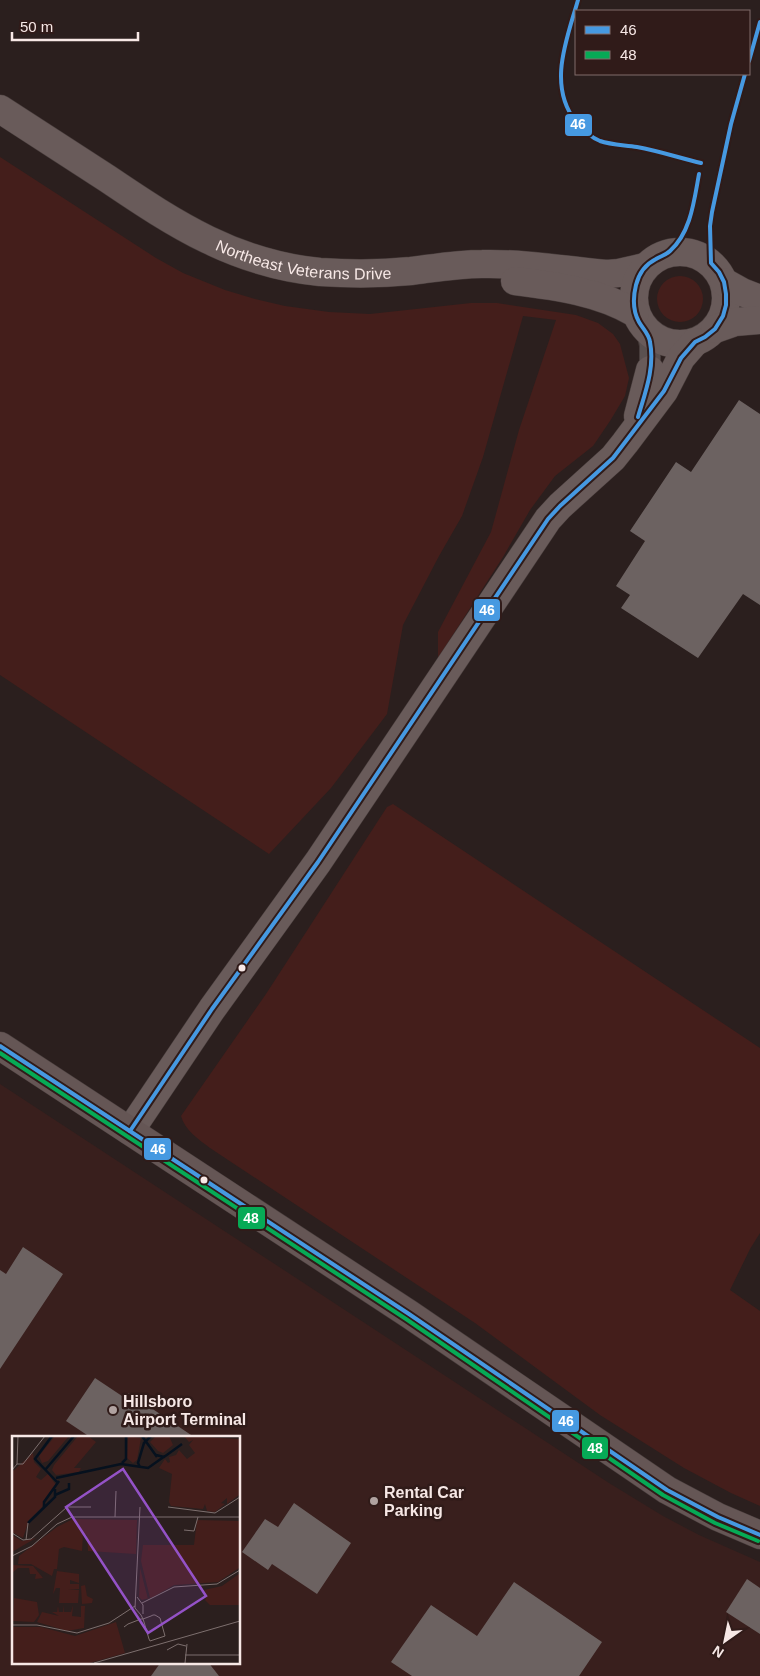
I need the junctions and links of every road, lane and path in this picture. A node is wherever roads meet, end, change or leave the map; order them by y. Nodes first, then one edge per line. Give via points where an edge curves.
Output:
1 (0, 109) edge
2 (0, 130) edge
3 (645, 267) junction
4 (724, 282) junction
5 (760, 299) edge
6 (760, 320) edge
7 (641, 323) junction
8 (705, 335) junction
9 (650, 370) joint
10 (634, 429) junction
11 (0, 1046) edge
12 (130, 1131) junction
13 (760, 1536) edge

1 - 3 street, Northeast Veterans Drive via 174,223 219,246 272,263 319,272 365,274 482,264 607,274
2 - 7 street, Northeast Veterans Drive via 164,237 210,261 264,280 317,290 363,292 449,283 510,281 603,297 621,305
3 - 4 street via 668,253 690,252 711,263
3 - 7 street via 634,291 634,303
4 - 5 street
4 - 8 street via 726,305 723,316
6 - 8 street via 735,322
7 - 8 street via 658,339 669,343 681,345
7 - 9 street via 650,345
8 - 10 street via 681,358 664,391
9 - 10 street
10 - 12 street via 613,458 560,506 544,526 318,862 212,1009
11 - 12 highway
12 - 13 highway via 402,1309 667,1490

